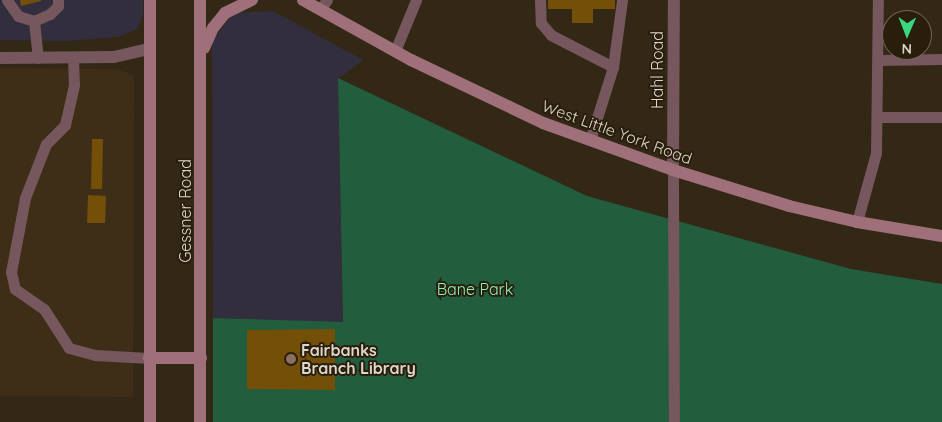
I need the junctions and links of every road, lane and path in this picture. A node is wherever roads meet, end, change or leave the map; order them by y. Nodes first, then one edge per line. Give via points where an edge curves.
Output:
1 (7, 0) edge
2 (58, 0) edge
3 (150, 0) edge
4 (200, 0) edge
5 (252, 0) edge
6 (296, 0) edge
7 (303, 0) edge
8 (416, 0) edge
9 (540, 0) edge
10 (622, 0) edge
11 (674, 0) edge
12 (878, 0) edge
13 (323, 5) edge
14 (34, 21) junction
15 (150, 49) junction
16 (395, 51) junction
17 (202, 53) junction
18 (0, 58) edge
19 (38, 58) junction
20 (73, 58) junction
21 (942, 59) edge
22 (878, 60) junction
23 (614, 67) junction
24 (878, 117) junction
25 (942, 117) edge
26 (590, 140) junction
27 (673, 170) junction
28 (857, 222) junction
29 (942, 236) edge
30 (149, 358) junction
31 (201, 358) junction
32 (150, 422) edge
33 (200, 422) edge
34 (674, 422) edge

1 - 14 lane via 10,10
2 - 14 lane via 58,6 50,14
3 - 15 main road
4 - 17 main road, Gessner Road
5 - 17 main road via 225,13 213,28
6 - 7 main road
7 - 13 main road, West Little York Road
8 - 16 lane
9 - 23 lane via 540,23 551,35
10 - 23 lane
11 - 27 street, Hahl Road
12 - 22 lane
13 - 16 main road, West Little York Road
14 - 19 lane
15 - 20 street via 114,57
15 - 30 main road
16 - 26 main road, West Little York Road via 543,123
17 - 31 main road, Gessner Road
18 - 19 street
19 - 20 street
20 - 30 lane via 74,85 65,125 46,144 24,198 11,272 14,288 44,309 69,348 96,355
21 - 22 lane
22 - 24 lane
23 - 26 lane
24 - 25 lane
24 - 28 lane via 876,154
26 - 27 main road, West Little York Road
27 - 28 main road, West Little York Road via 789,206
27 - 34 lane
28 - 29 main road, West Little York Road
30 - 31 main road
30 - 32 main road
31 - 33 main road, Gessner Road

